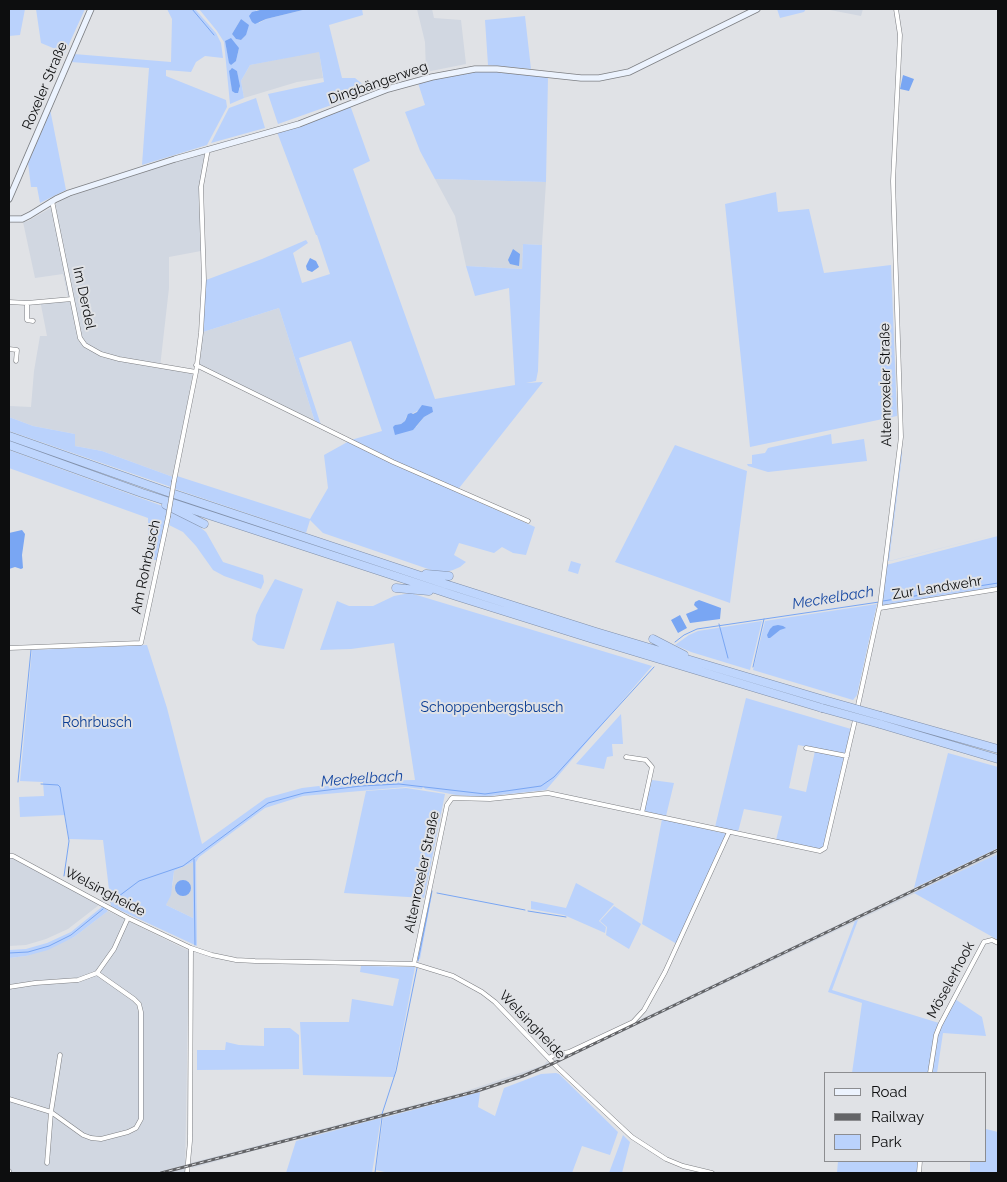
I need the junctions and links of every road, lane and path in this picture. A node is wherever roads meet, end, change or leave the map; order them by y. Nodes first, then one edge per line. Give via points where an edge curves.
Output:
1 (91, 9) edge
2 (757, 9) edge
3 (896, 9) edge
4 (208, 149) junction
5 (9, 199) edge
6 (52, 201) junction
7 (9, 219) edge
8 (72, 300) junction
9 (9, 302) edge
10 (27, 303) junction
11 (33, 321) dead end
12 (9, 349) edge
13 (16, 361) dead end
14 (196, 365) junction
15 (196, 372) junction
16 (9, 436) edge
17 (9, 445) edge
18 (142, 492) junction
19 (528, 520) dead end
20 (204, 524) dead end
21 (398, 569) junction
22 (449, 576) dead end
23 (396, 588) dead end
24 (998, 589) edge
25 (456, 596) junction
26 (880, 607) junction
27 (653, 639) dead end
28 (9, 648) edge
29 (706, 665) junction
30 (823, 704) junction
31 (880, 720) junction
32 (806, 748) dead end
33 (998, 749) edge
34 (847, 756) junction
35 (626, 757) dead end
36 (998, 759) edge
37 (642, 813) junction
38 (730, 832) junction
39 (9, 856) edge
40 (128, 918) junction
41 (998, 943) edge
42 (191, 948) junction
43 (414, 964) junction
44 (96, 973) junction
45 (9, 987) edge
46 (60, 1055) dead end
47 (549, 1058) junction
48 (930, 1072) edge
49 (9, 1099) edge
50 (51, 1112) junction
51 (47, 1163) dead end
52 (187, 1173) edge
53 (712, 1173) edge

1 - 5 main road, Roxeler Straße
2 - 4 main road, Dingbängerweg via 624,74 581,78 492,69 465,70 394,88 299,124
3 - 26 street, Altenroxeler Straße via 900,36 893,181 901,437
4 - 6 main road, Dingbängerweg
4 - 14 street, Am Rohrbusch via 201,187 204,280
6 - 7 main road, Dingbängerweg via 22,219
6 - 8 street, Im Derdel
8 - 10 street
8 - 15 street, Im Derdel via 80,338 90,349 119,359
9 - 10 street
10 - 11 street via 27,320
12 - 13 street via 17,350
14 - 15 street, Am Rohrbusch
14 - 19 street via 393,462
15 - 28 street, Am Rohrbusch, bridge via 141,643
16 - 21 highway
17 - 18 highway
18 - 20 highway
18 - 25 highway
21 - 22 highway
21 - 29 highway
23 - 25 highway
24 - 26 street, Zur Landwehr
25 - 30 highway via 593,640
26 - 34 street, Altenroxeler Straße
27 - 29 highway
29 - 30 highway
30 - 31 highway, bridge
31 - 33 highway
31 - 36 highway
32 - 34 street
34 - 38 street, Altenroxeler Straße via 826,848 820,851
35 - 37 street via 646,760 652,767
37 - 38 street, Altenroxeler Straße
37 - 43 street, Altenroxeler Straße via 548,793 490,799 452,798 447,805
38 - 47 street via 644,1010 633,1022
39 - 40 street, Welsingheide
40 - 42 street, Welsingheide
40 - 44 street via 114,949
41 - 48 street, Möselerhook via 988,939 984,942 940,1025
42 - 43 street, Welsingheide via 246,960
42 - 52 street
43 - 47 street, Welsingheide via 448,973 482,992
44 - 45 street via 78,980
44 - 50 street via 139,1004 141,1119 136,1128 128,1132 101,1139 83,1135
46 - 50 street
47 - 53 street, Welsingheide via 641,1144 683,1166
49 - 50 street
50 - 51 street

